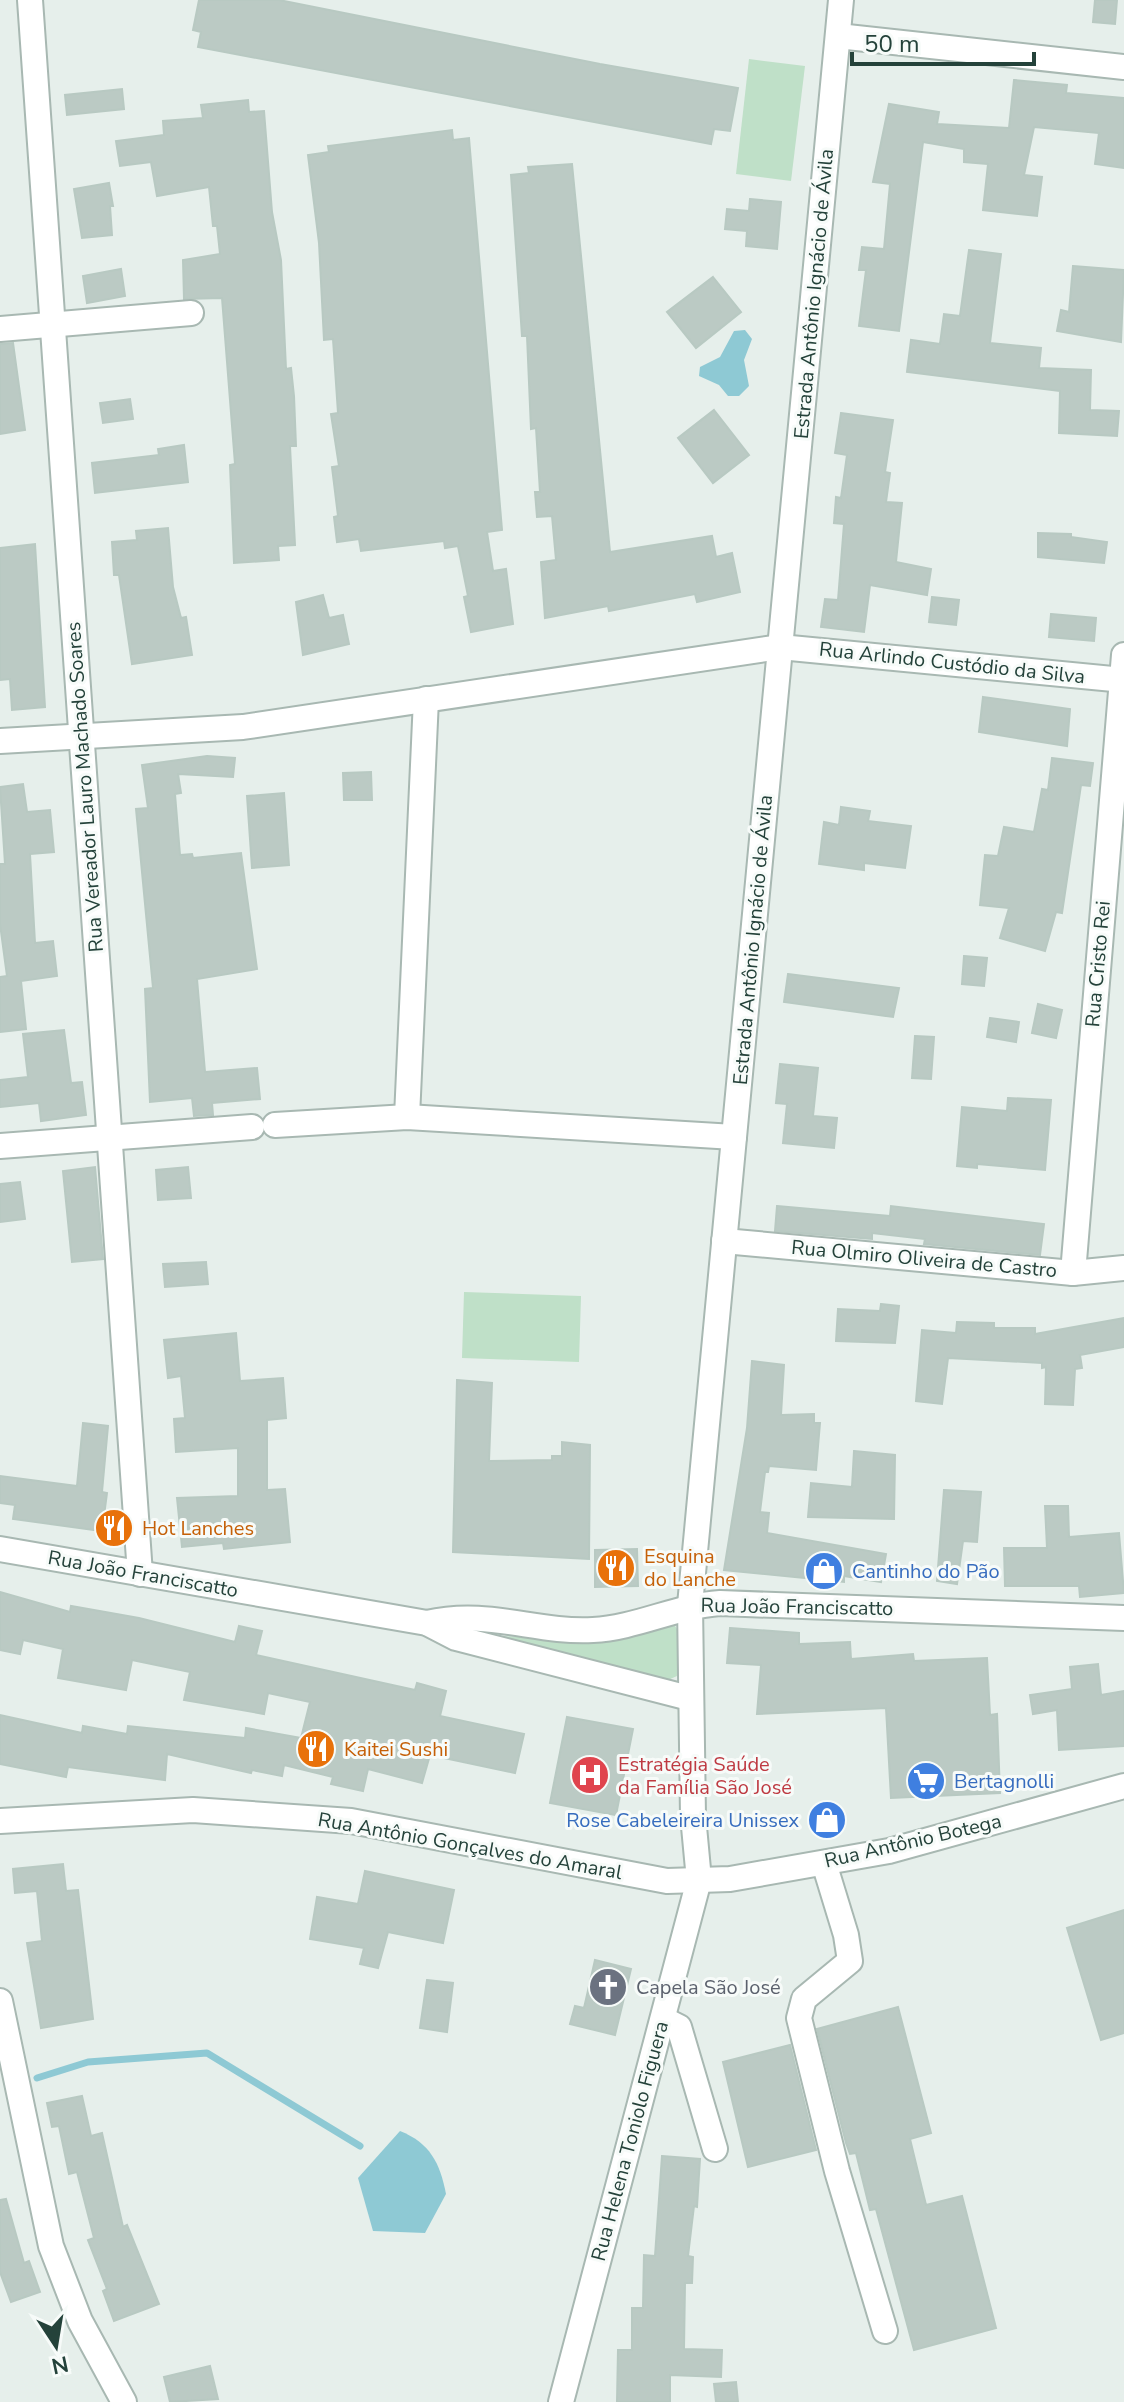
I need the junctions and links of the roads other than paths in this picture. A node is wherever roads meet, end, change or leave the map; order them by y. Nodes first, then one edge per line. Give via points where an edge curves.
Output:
1 (30, 0) edge
2 (841, 0) edge
3 (838, 36) junction
4 (1124, 67) edge
5 (191, 313) dead end
6 (53, 324) junction
7 (0, 329) edge
8 (780, 647) junction
9 (1124, 655) edge
10 (1123, 680) edge
11 (426, 699) junction
12 (82, 736) junction
13 (0, 741) edge
14 (407, 1117) junction
15 (110, 1137) junction
16 (734, 1137) junction
17 (0, 1146) edge
18 (724, 1241) junction
19 (1124, 1268) edge
20 (1073, 1273) junction
21 (0, 1549) edge
22 (140, 1574) junction
23 (690, 1605) junction
24 (1124, 1618) edge
25 (427, 1623) junction
26 (689, 1698) junction
27 (1124, 1786) edge
28 (0, 1821) edge
29 (824, 1863) junction
30 (699, 1880) junction
31 (0, 2001) edge
32 (663, 2019) junction
33 (715, 2149) dead end
34 (885, 2331) dead end
35 (124, 2402) edge
36 (561, 2402) edge

1 - 6 street, Rua Vereador Lauro Machado Soares
2 - 3 street, Estrada Antônio Ignácio de Ávila
3 - 4 street
3 - 8 street, Estrada Antônio Ignácio de Ávila
5 - 6 street
6 - 7 street
6 - 12 street, Rua Vereador Lauro Machado Soares
8 - 10 street, Rua Arlindo Custódio da Silva
8 - 11 street, Rua Arlindo Custódio da Silva
8 - 16 street, Estrada Antônio Ignácio de Ávila
9 - 10 street, Rua Cristo Rei
10 - 20 street, Rua Cristo Rei
11 - 12 street, Rua Arlindo Custódio da Silva via 243,727
11 - 14 street
12 - 13 street, Rua Arlindo Custódio da Silva
12 - 15 street, Rua Vereador Lauro Machado Soares
14 - 15 street
14 - 16 street
15 - 17 street
15 - 22 street, Rua Vereador Lauro Machado Soares
16 - 18 street, Estrada Antônio Ignácio de Ávila
18 - 20 street, Rua Olmiro Oliveira de Castro
18 - 23 street, Estrada Antônio Ignácio de Ávila
19 - 20 street, Rua Olmiro Oliveira de Castro
21 - 22 street, Rua João Franciscatto
22 - 25 street, Rua João Franciscatto
23 - 24 street, Rua João Franciscatto
23 - 25 street, Rua João Franciscatto via 589,1630 460,1616
23 - 26 street, Estrada Antônio Ignácio de Ávila
25 - 26 street, Rua João Franciscatto via 456,1638
26 - 30 street, Estrada Antônio Ignácio de Ávila
27 - 29 street, Rua Antônio Botega via 889,1851
28 - 30 street, Rua Antônio Gonçalves do Amaral via 193,1810 351,1821 667,1881
29 - 30 street, Rua Antônio Botega
29 - 34 street via 850,1961 804,1999 799,2018
30 - 32 street, Rua Helena Toniolo Figuera
31 - 35 street via 51,2246 80,2321
32 - 33 street via 679,2027
32 - 36 street, Rua Helena Toniolo Figuera

